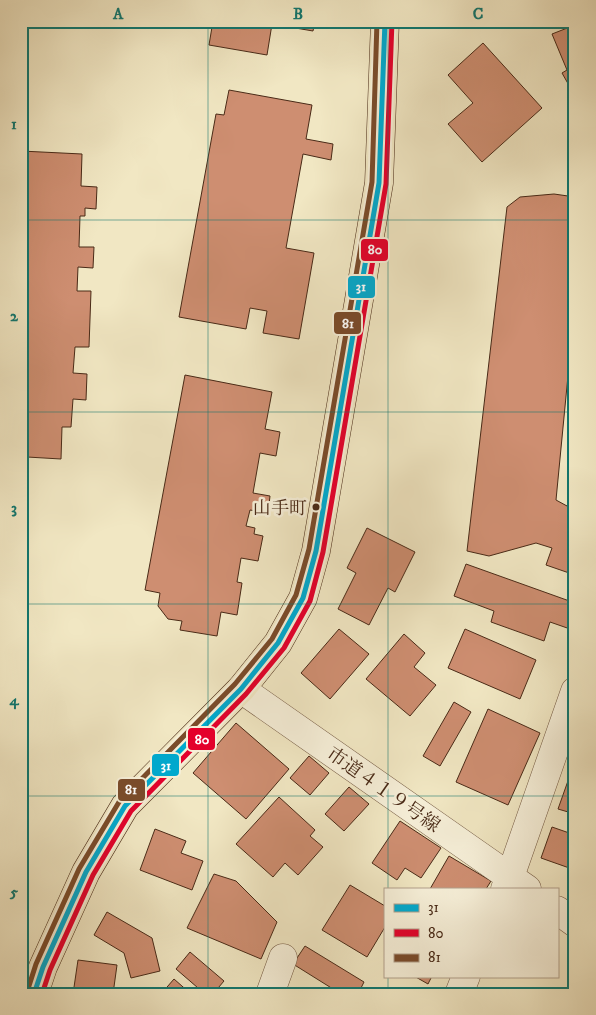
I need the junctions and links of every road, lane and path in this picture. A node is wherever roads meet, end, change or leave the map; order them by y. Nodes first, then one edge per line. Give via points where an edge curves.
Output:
1 (385, 21) edge
2 (241, 689) junction
3 (575, 691) edge
4 (514, 885) edge
5 (558, 911) edge
6 (575, 923) edge
7 (283, 958) dead end
8 (465, 978) edge
9 (34, 994) edge
10 (270, 994) edge
11 (458, 994) edge

1 - 2 main road via 379,183 316,551 303,598 278,643
2 - 4 street, 市道４１９号線
2 - 9 main road via 125,806 86,872
3 - 4 street
5 - 6 street
7 - 10 street
8 - 11 street

